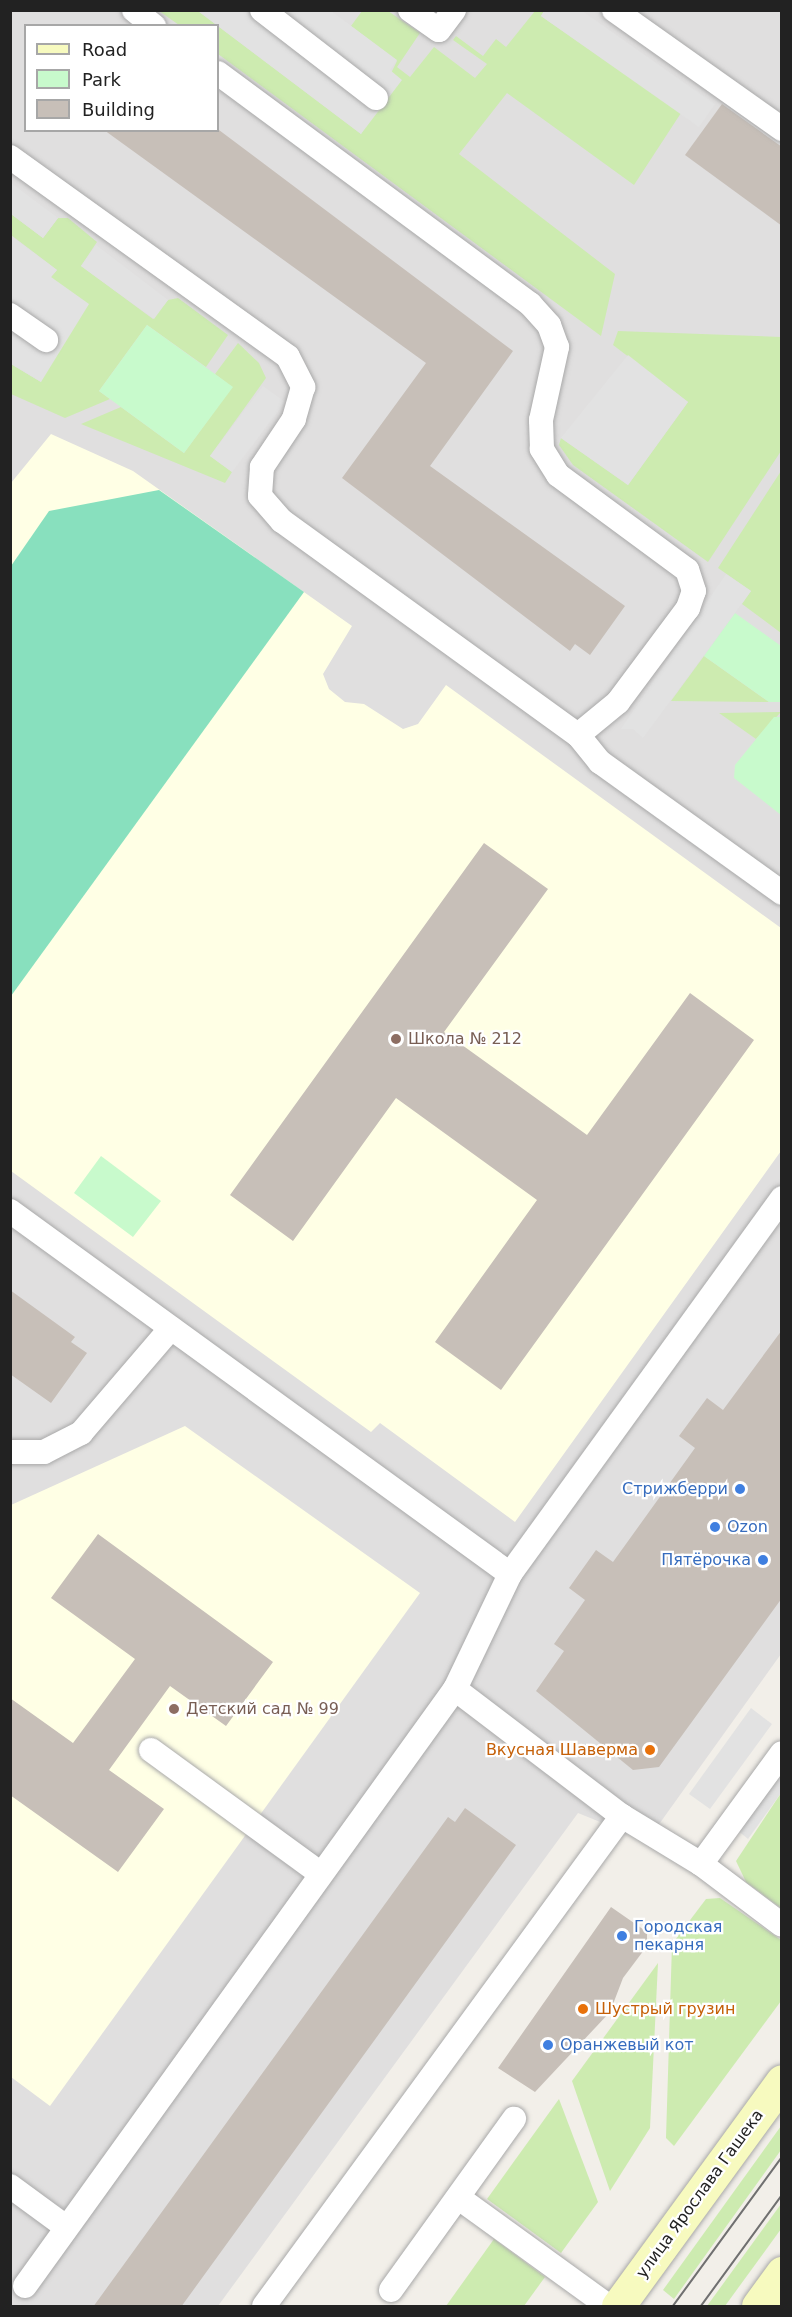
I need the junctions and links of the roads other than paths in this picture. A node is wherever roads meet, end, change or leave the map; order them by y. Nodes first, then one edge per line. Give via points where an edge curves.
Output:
1 (134, 10) edge
2 (262, 10) edge
3 (411, 10) edge
4 (454, 10) edge
5 (614, 10) edge
6 (152, 24) edge
7 (219, 74) edge
8 (376, 98) dead end
9 (782, 129) edge
10 (10, 157) edge
11 (10, 315) edge
12 (46, 340) dead end
13 (578, 735) junction
14 (782, 893) edge
15 (782, 1198) edge
16 (10, 1211) edge
17 (171, 1328) junction
18 (10, 1452) edge
19 (510, 1574) junction
20 (455, 1689) junction
21 (151, 1750) dead end
22 (782, 1753) edge
23 (622, 1816) junction
24 (701, 1864) junction
25 (321, 1874) junction
26 (782, 1925) edge
27 (782, 2081) edge
28 (514, 2120) dead end
29 (10, 2186) edge
30 (459, 2198) junction
31 (66, 2227) junction
32 (782, 2273) edge
33 (25, 2286) dead end
34 (391, 2290) dead end
35 (264, 2307) edge
36 (608, 2307) edge
37 (618, 2307) edge
38 (758, 2307) edge

1 - 6 lane
2 - 8 lane
3 - 4 lane via 439,30
5 - 9 lane
7 - 13 lane via 536,311 557,346 541,420 542,449 558,475 687,570 694,591 688,608 618,702
10 - 13 lane via 288,357 303,387 294,419 262,467 260,496 282,521
11 - 12 lane
13 - 14 lane via 600,762
15 - 19 lane
16 - 17 lane
17 - 18 lane via 81,1433 44,1452
17 - 19 lane
19 - 20 lane
20 - 23 lane
20 - 25 lane
21 - 25 lane
22 - 24 lane
23 - 24 lane
23 - 35 lane
24 - 26 lane
25 - 31 lane
27 - 37 street, улица Ярослава Гашека
28 - 30 lane
29 - 31 lane
30 - 34 lane
30 - 36 lane
31 - 33 lane
32 - 38 street

